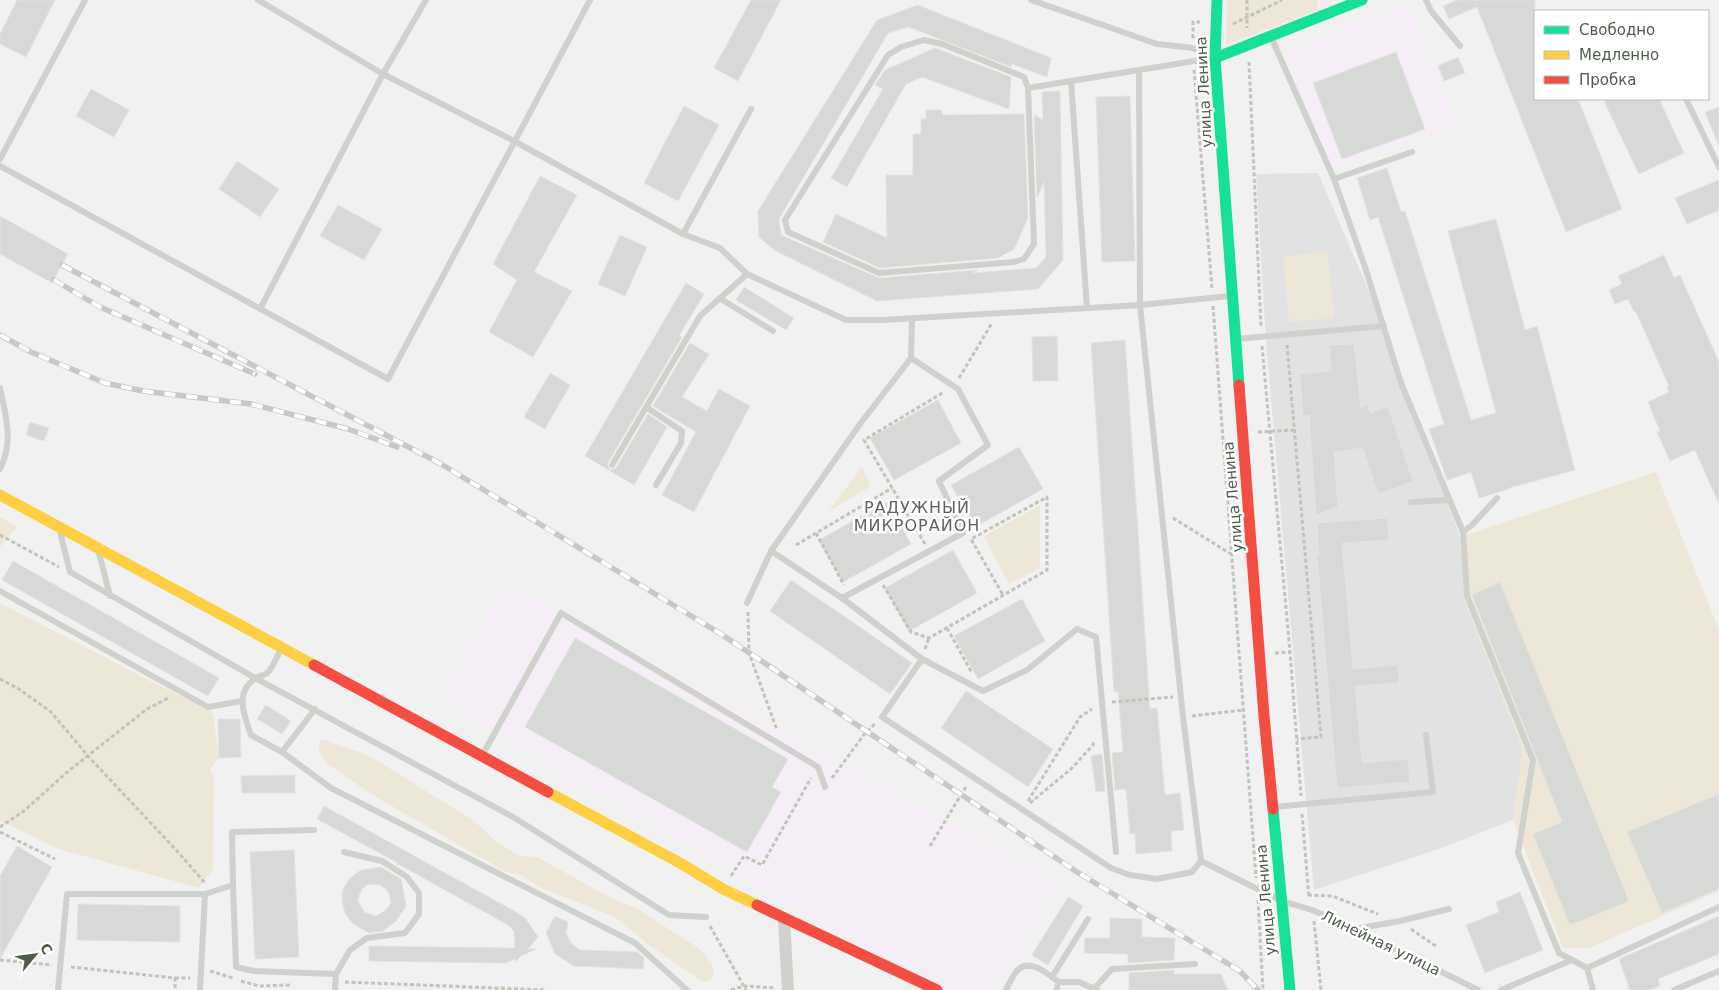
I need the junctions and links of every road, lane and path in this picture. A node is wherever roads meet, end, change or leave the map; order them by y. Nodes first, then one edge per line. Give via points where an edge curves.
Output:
1 (85, 0) edge
2 (258, 0) edge
3 (426, 0) edge
4 (590, 0) edge
5 (1032, 0) edge
6 (1216, 0) edge
7 (1247, 0) edge
8 (1282, 0) edge
9 (1362, 0) edge
10 (1426, 0) edge
11 (1247, 17) junction
12 (1270, 36) junction
13 (1248, 44) junction
14 (1460, 46) dead end
15 (1215, 58) junction
16 (1194, 62) junction
17 (1139, 70) junction
18 (383, 74) junction
19 (1071, 81) junction
20 (1028, 88) junction
21 (1686, 100) edge
22 (751, 108) dead end
23 (514, 141) junction
24 (1412, 152) dead end
25 (0, 159) edge
26 (0, 166) edge
27 (1719, 167) edge
28 (1334, 179) junction
29 (683, 234) junction
30 (747, 274) junction
31 (1232, 296) junction
32 (1213, 298) junction
33 (721, 299) junction
34 (1140, 305) junction
35 (1087, 308) junction
36 (260, 309) junction
37 (999, 313) junction
38 (912, 318) junction
39 (1384, 326) junction
40 (773, 331) dead end
41 (1286, 335) junction
42 (1262, 337) junction
43 (1235, 340) junction
44 (911, 358) junction
45 (954, 386) junction
46 (0, 388) edge
47 (646, 408) junction
48 (612, 466) dead end
49 (0, 469) edge
50 (656, 485) dead end
51 (892, 488) junction
52 (0, 495) edge
53 (1497, 498) dead end
54 (1450, 500) junction
55 (1411, 502) dead end
56 (1162, 511) junction
57 (59, 528) junction
58 (1463, 532) junction
59 (816, 533) junction
60 (0, 535) edge
61 (796, 545) dead end
62 (98, 549) junction
63 (771, 551) junction
64 (929, 551) junction
65 (1231, 554) junction
66 (70, 572) junction
67 (879, 578) junction
68 (0, 591) edge
69 (849, 595) junction
70 (1003, 595) junction
71 (110, 596) junction
72 (842, 598) junction
73 (747, 604) joint
74 (946, 628) junction
75 (282, 648) junction
76 (922, 659) junction
77 (255, 678) junction
78 (0, 679) edge
79 (983, 691) junction
80 (181, 692) junction
81 (1181, 696) junction
82 (242, 701) junction
83 (1102, 703) junction
84 (315, 709) junction
85 (1244, 710) junction
86 (882, 717) junction
87 (1183, 717) junction
88 (1426, 735) dead end
89 (1095, 736) dead end
90 (1297, 739) junction
91 (783, 747) junction
92 (282, 752) junction
93 (88, 756) junction
94 (482, 756) junction
95 (818, 767) junction
96 (972, 776) junction
97 (825, 787) joint
98 (1302, 804) junction
99 (1273, 807) junction
100 (1022, 810) junction
101 (0, 827) edge
102 (314, 830) dead end
103 (0, 832) edge
104 (930, 846) dead end
105 (344, 852) dead end
106 (1116, 852) dead end
107 (55, 859) dead end
108 (1201, 861) junction
109 (233, 885) junction
110 (723, 889) junction
111 (1257, 890) junction
112 (213, 892) junction
113 (205, 894) junction
114 (1282, 901) junction
115 (1719, 907) edge
116 (1449, 909) dead end
117 (1312, 910) junction
118 (706, 917) joint
119 (784, 919) junction
120 (1088, 919) dead end
121 (1355, 929) junction
122 (0, 960) edge
123 (1572, 960) junction
124 (1195, 964) dead end
125 (60, 966) junction
126 (1587, 968) junction
127 (1719, 971) edge
128 (201, 974) junction
129 (336, 974) junction
130 (1052, 977) junction
131 (175, 978) junction
132 (336, 982) junction
133 (1059, 982) junction
134 (297, 984) dead end
135 (744, 986) junction
136 (788, 989) edge
137 (1095, 989) edge
138 (58, 990) edge
139 (176, 990) edge
140 (200, 990) edge
141 (335, 990) edge
142 (547, 990) edge
143 (687, 990) edge
144 (731, 990) edge
145 (746, 990) edge
146 (937, 990) edge
147 (1006, 990) edge
148 (1056, 990) edge
149 (1263, 990) edge
150 (1290, 990) edge
151 (1321, 990) edge
152 (1478, 990) edge
153 (1501, 990) edge
154 (1593, 990) edge
155 (1674, 990) edge

1 - 25 lane
2 - 18 lane
3 - 18 lane
4 - 23 lane
5 - 15 lane via 1157,44 1193,48
6 - 15 street, улица Ленина
7 - 11 path
8 - 11 path
9 - 12 street via 1331,9
10 - 14 lane via 1431,11
11 - 13 path
12 - 13 street
12 - 28 lane
13 - 15 street
13 - 42 path
15 - 16 lane
15 - 31 street, улица Ленина
16 - 17 lane
16 - 32 path
17 - 19 lane
17 - 34 lane
18 - 23 lane
18 - 36 lane
19 - 20 lane
19 - 35 lane
20 - 20 lane via 1024,77 942,44 924,40 901,47 888,55 785,220 788,232 880,273 1024,259 1034,244
21 - 27 lane
22 - 29 lane
23 - 29 lane
23 - 36 lane via 388,379
24 - 28 lane
26 - 36 lane
28 - 39 lane
29 - 30 lane via 720,248
30 - 33 lane
30 - 38 lane via 846,320
31 - 32 lane
31 - 43 street, улица Ленина
32 - 34 lane
32 - 65 path
33 - 40 lane
33 - 47 lane via 700,316
34 - 35 lane
34 - 56 lane
35 - 37 lane
37 - 38 lane
37 - 45 path
38 - 44 lane
39 - 41 lane
39 - 54 lane via 1401,383
41 - 42 lane
41 - 90 path via 1321,737
42 - 43 lane
42 - 90 path
43 - 99 street, улица Ленина
44 - 45 lane
44 - 63 lane via 860,424
45 - 51 path via 864,440
45 - 64 lane via 988,445 939,481 963,533
46 - 49 lane via 9,437 6,457
47 - 48 lane
47 - 50 lane via 682,431 681,443
51 - 59 path
51 - 64 path
52 - 57 street
53 - 58 lane
54 - 55 lane
54 - 58 lane
56 - 65 path
56 - 81 lane
57 - 62 street
57 - 66 lane
58 - 123 lane via 1466,596 1533,760 1518,853 1559,953
59 - 61 path
59 - 69 path
60 - 66 path
62 - 71 lane
62 - 75 street
63 - 72 lane
63 - 73 lane
64 - 67 lane
65 - 85 path
66 - 71 lane
67 - 69 lane
67 - 74 path via 911,632 929,638
68 - 80 lane
69 - 72 lane
70 - 70 path via 1046,570 1047,497 972,539
70 - 74 path
71 - 77 lane
72 - 76 lane
73 - 91 path via 749,653
74 - 79 path
75 - 77 lane via 268,672
75 - 94 street
76 - 79 lane
76 - 86 lane
77 - 82 lane
77 - 84 lane
78 - 93 path via 50,712
79 - 83 lane via 1026,670 1077,629 1096,637
80 - 82 lane via 208,707
80 - 93 path via 147,709
81 - 83 path
81 - 87 lane
82 - 92 lane via 251,735
83 - 100 path via 1080,718
83 - 106 lane
84 - 92 lane
84 - 118 lane via 513,817 669,915
85 - 87 path
85 - 111 path
86 - 96 lane
86 - 97 path via 866,732
87 - 108 lane
88 - 98 lane via 1434,792
89 - 100 path via 1093,745 1071,769
90 - 98 path
91 - 94 lane via 561,613
91 - 95 lane
92 - 143 lane via 330,788 635,944
93 - 101 path via 24,811
93 - 112 path
94 - 110 street via 680,862
95 - 97 lane
95 - 110 path via 762,865 744,856
96 - 100 lane
96 - 104 path
98 - 99 lane
98 - 117 path via 1308,895
99 - 114 street, улица Ленина
100 - 108 lane via 1110,868 1130,875 1157,879 1192,872
102 - 109 lane via 232,832
103 - 107 path
105 - 129 lane via 382,862 407,877 419,893 419,914 405,932 367,938 350,950
108 - 111 lane, Линейная улица
109 - 112 lane
109 - 129 lane via 236,967 254,971
110 - 119 street
111 - 114 lane, Линейная улица
111 - 149 path
112 - 113 lane
113 - 125 lane via 67,894
113 - 128 lane
114 - 117 lane, Линейная улица
114 - 150 street, улица Ленина
115 - 126 lane
116 - 121 lane
117 - 121 lane, Линейная улица
117 - 151 path
118 - 135 path
119 - 136 street
119 - 146 street
120 - 130 lane
121 - 152 lane, Линейная улица
122 - 125 path
123 - 126 lane
123 - 153 lane
124 - 137 lane via 1112,969
125 - 131 path
125 - 138 lane
126 - 154 lane
127 - 155 lane
128 - 131 path via 188,979
128 - 134 path via 209,971 259,986
128 - 140 lane
129 - 132 lane
130 - 133 lane
130 - 147 lane via 1035,966 1026,965 1017,970
131 - 139 path
132 - 141 lane
132 - 142 path
133 - 137 lane via 1080,982
133 - 148 lane
135 - 136 path
135 - 144 path
135 - 145 path

